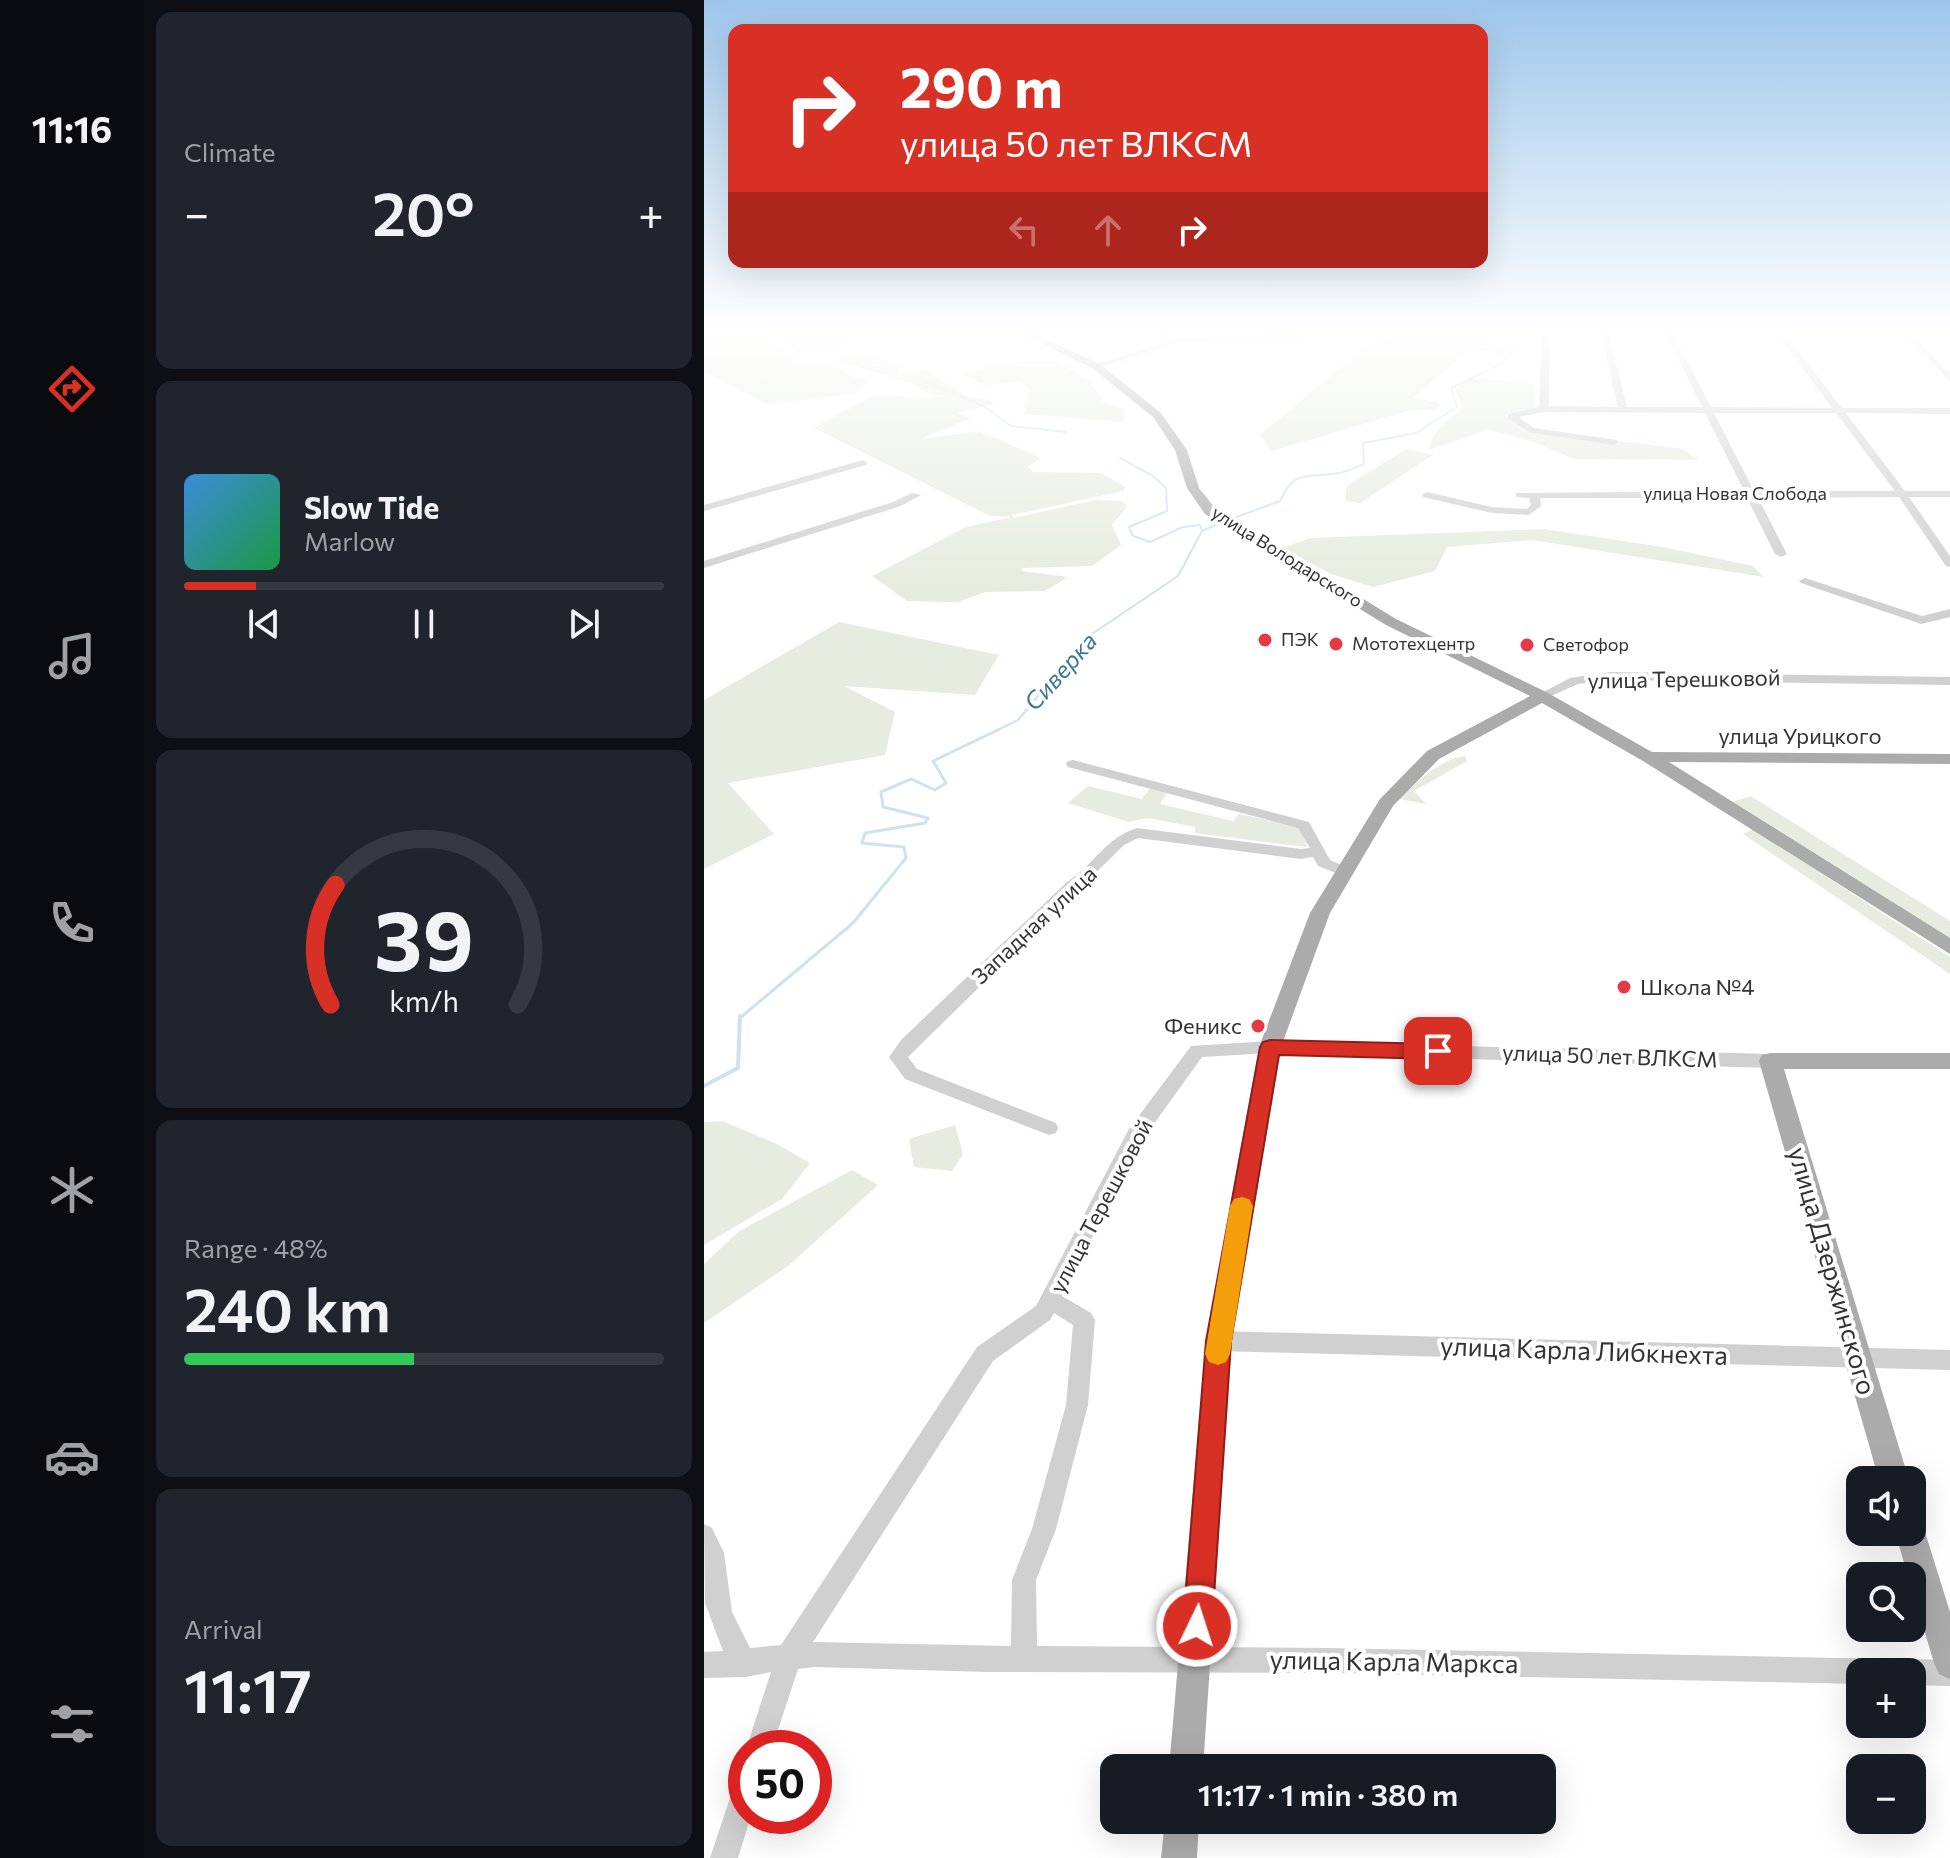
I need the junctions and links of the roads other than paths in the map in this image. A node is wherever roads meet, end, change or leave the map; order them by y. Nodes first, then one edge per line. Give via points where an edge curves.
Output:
1 (1159, 418) edge
2 (1513, 418) edge
3 (1712, 418) edge
4 (1844, 418) edge
5 (1614, 442) dead end
6 (863, 463) dead end
7 (1751, 494) junction
8 (1902, 494) junction
9 (1950, 494) edge
10 (916, 495) dead end
11 (1427, 495) dead end
12 (1520, 495) dead end
13 (1534, 495) junction
14 (704, 508) edge
15 (1781, 554) dead end
16 (1950, 564) edge
17 (704, 565) edge
18 (1805, 581) dead end
19 (1950, 613) edge
20 (1950, 681) edge
21 (1542, 696) junction
22 (1649, 757) junction
23 (1950, 759) edge
24 (1073, 764) dead end
25 (1319, 851) junction
26 (1343, 871) junction
27 (1950, 947) edge
28 (1270, 1047) junction
29 (1770, 1061) junction
30 (1950, 1061) edge
31 (1049, 1128) dead end
32 (1050, 1300) junction
33 (1219, 1341) junction
34 (1857, 1358) junction
35 (1950, 1360) edge
36 (1890, 1466) edge
37 (704, 1536) edge
38 (1914, 1546) edge
39 (789, 1656) junction
40 (1195, 1657) junction
41 (1024, 1658) junction
42 (1950, 1663) edge
43 (746, 1664) junction
44 (704, 1665) edge
45 (1846, 1671) edge
46 (1926, 1672) edge
47 (1950, 1673) edge
48 (765, 1730) edge
49 (1187, 1754) edge
50 (732, 1834) edge
51 (1181, 1834) edge
52 (724, 1858) edge
53 (1179, 1858) edge

1 - 21 main road, улица Володарского via 1210,511 1391,622
2 - 5 street via 1531,430
3 - 7 street
4 - 8 street
6 - 14 street
7 - 8 street, улица Новая Слобода
7 - 13 street, улица Новая Слобода
7 - 15 street
8 - 9 street, улица Новая Слобода
8 - 16 street
10 - 17 street
11 - 13 street via 1492,510 1529,512 1536,506
12 - 13 street, улица Новая Слобода
18 - 19 street via 1921,620
20 - 21 street, улица Терешковой via 1611,676 1575,681
21 - 22 main road
21 - 26 main road, улица Терешковой via 1433,755 1386,803
22 - 23 main road, улица Урицкого
22 - 27 main road
24 - 25 street via 1304,825
25 - 26 street via 1323,863
25 - 31 street, Западная улица via 1301,854 1126,835 898,1057 911,1074
26 - 28 main road, улица Терешковой via 1320,913
28 - 29 street, улица 50 лет ВЛКСМ
28 - 32 street, улица Терешковой via 1197,1051 1136,1134
28 - 33 main road
29 - 30 main road, улица 50 лет ВЛКСМ
29 - 34 main road, улица Дзержинского
32 - 39 street, улица Терешковой via 1043,1313 985,1354
32 - 41 street via 1084,1320 1077,1405 1044,1529 1024,1580
33 - 34 street, улица Карла Либкнехта
33 - 40 main road
34 - 35 street, улица Карла Либкнехта
34 - 36 main road, улица Дзержинского
37 - 43 street via 717,1571 716,1599 724,1629
38 - 42 main road
39 - 41 street, улица Карла Маркса
39 - 43 street, улица Карла Маркса
39 - 48 street, улица Терешковой
40 - 41 street, улица Карла Маркса
40 - 45 street, улица Карла Маркса
40 - 49 main road
43 - 44 street, улица Карла Маркса
46 - 47 street
50 - 52 street
51 - 53 main road

